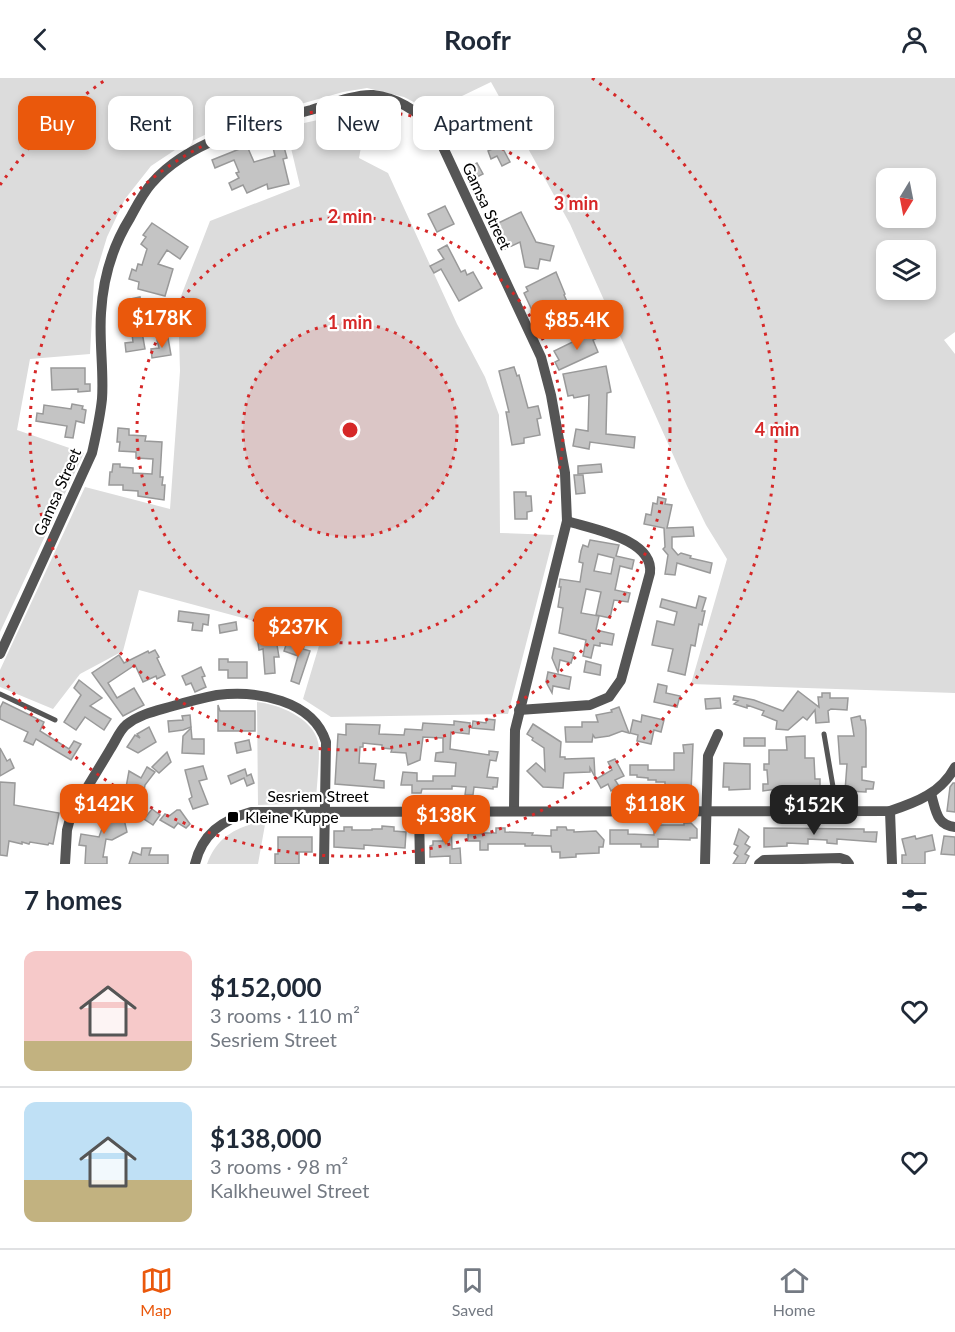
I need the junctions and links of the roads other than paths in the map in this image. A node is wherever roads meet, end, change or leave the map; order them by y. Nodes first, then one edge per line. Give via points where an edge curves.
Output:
1 (567, 521) junction
2 (0, 654) edge
3 (0, 694) edge
4 (519, 710) junction
5 (55, 720) dead end
6 (718, 734) dead end
7 (824, 734) dead end
8 (955, 767) edge
9 (931, 794) junction
10 (324, 810) junction
11 (514, 810) junction
12 (708, 810) junction
13 (837, 810) junction
14 (419, 811) junction
15 (890, 811) junction
16 (955, 827) edge
17 (65, 864) edge
18 (195, 864) edge
19 (324, 864) edge
20 (420, 864) edge
21 (705, 864) edge
22 (759, 864) edge
23 (849, 864) edge
24 (891, 864) edge

1 - 2 street, Gamsa Street via 565,473 541,357 435,130 420,114 397,102 372,95 346,100 231,133 188,155 151,184 122,231 103,285 102,398 92,453
1 - 4 street, Gamsa Street
1 - 4 street via 631,542 647,556 650,573 621,680 609,697 591,705
3 - 5 lane
4 - 11 street, Gamsa Street
6 - 12 street via 708,756
7 - 13 lane
8 - 9 street, Sesriem Street
9 - 15 street, Sesriem Street
9 - 16 street via 941,822
10 - 14 street, Sesriem Street
10 - 17 street via 327,742 320,726 291,704 264,696 218,695 140,715 124,727 71,815
10 - 18 street, Sesriem Street via 250,812 233,817 217,825 207,837
10 - 19 street
11 - 12 street, Sesriem Street
11 - 14 street, Sesriem Street
12 - 13 street, Sesriem Street
12 - 21 street
13 - 15 street, Sesriem Street
14 - 20 street
15 - 24 street
22 - 23 street via 840,858

